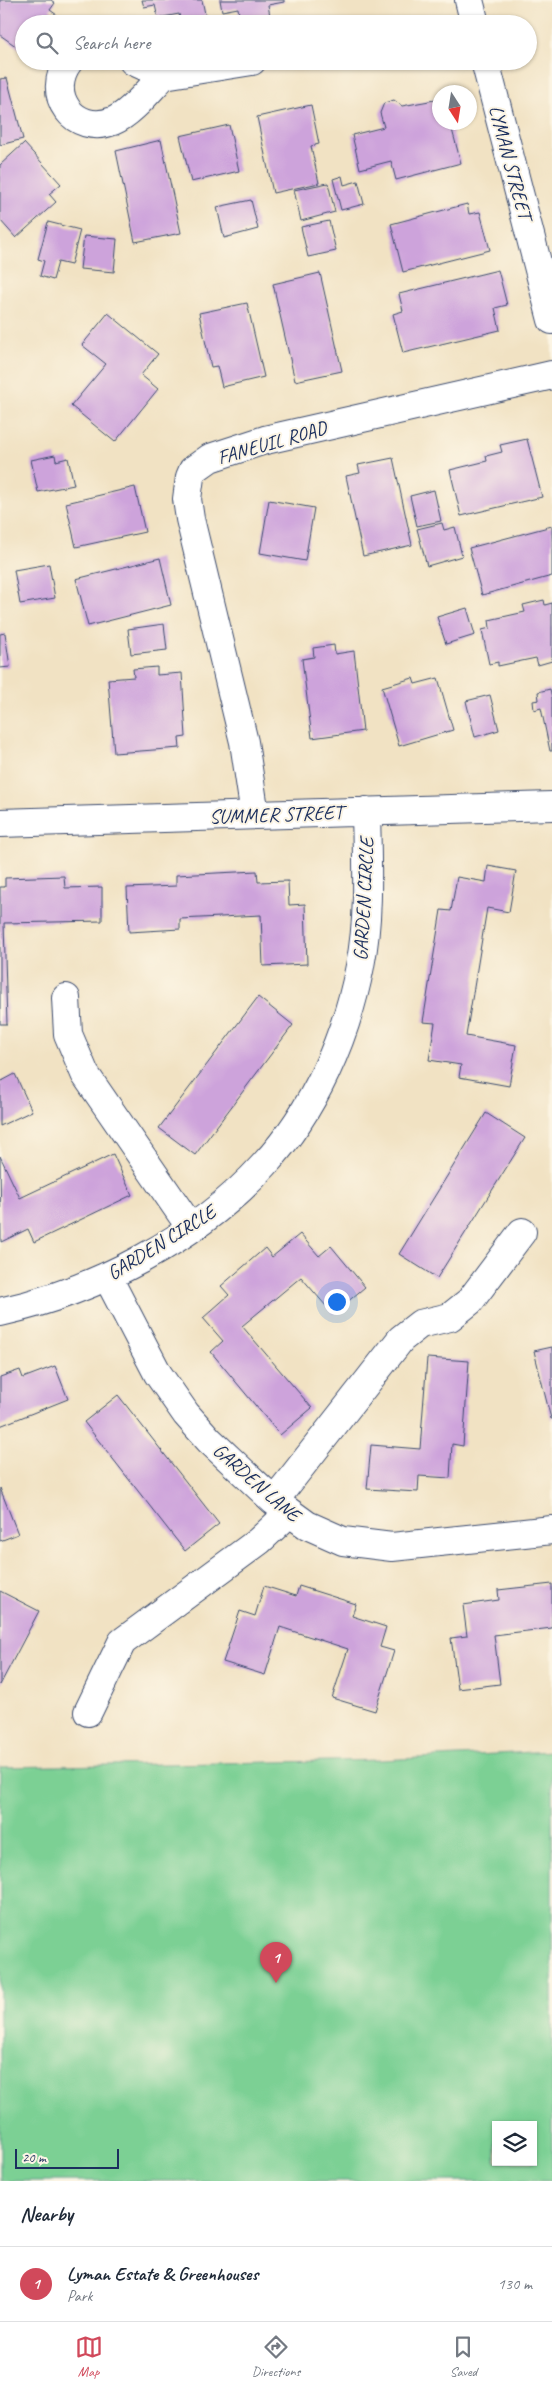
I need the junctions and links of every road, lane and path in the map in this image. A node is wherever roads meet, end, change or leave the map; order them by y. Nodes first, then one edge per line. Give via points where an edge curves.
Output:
1 (63, 70) edge
2 (153, 70) edge
3 (195, 70) edge
4 (487, 70) edge
5 (164, 75) junction
6 (552, 320) edge
7 (552, 375) edge
8 (552, 806) edge
9 (366, 812) junction
10 (255, 815) junction
11 (0, 823) edge
12 (66, 998) dead end
13 (191, 1228) junction
14 (522, 1232) dead end
15 (107, 1276) junction
16 (0, 1312) edge
17 (282, 1507) junction
18 (552, 1530) edge
19 (88, 1712) dead end

1 - 5 street via 60,92 63,104 80,121 92,124 104,124 125,114
2 - 5 street
3 - 5 street
4 - 6 street, LYMAN STREET
7 - 10 street, FANEUIL ROAD via 264,440 210,458 193,470 187,487 190,519 244,742
8 - 9 street, SUMMER STREET
9 - 10 street, SUMMER STREET
9 - 13 street, GARDEN CIRCLE via 366,902 360,965 328,1069 305,1109 265,1164 238,1191
10 - 11 street, SUMMER STREET
12 - 13 street via 68,1034 85,1074
13 - 15 street, GARDEN CIRCLE
14 - 17 street via 470,1301 450,1317 420,1324 401,1339
15 - 16 street, GARDEN CIRCLE via 60,1296
15 - 17 street, GARDEN LANE via 172,1396 208,1440
17 - 18 street, GARDEN LANE via 324,1534 368,1546 416,1546
17 - 19 street via 259,1541 122,1642

